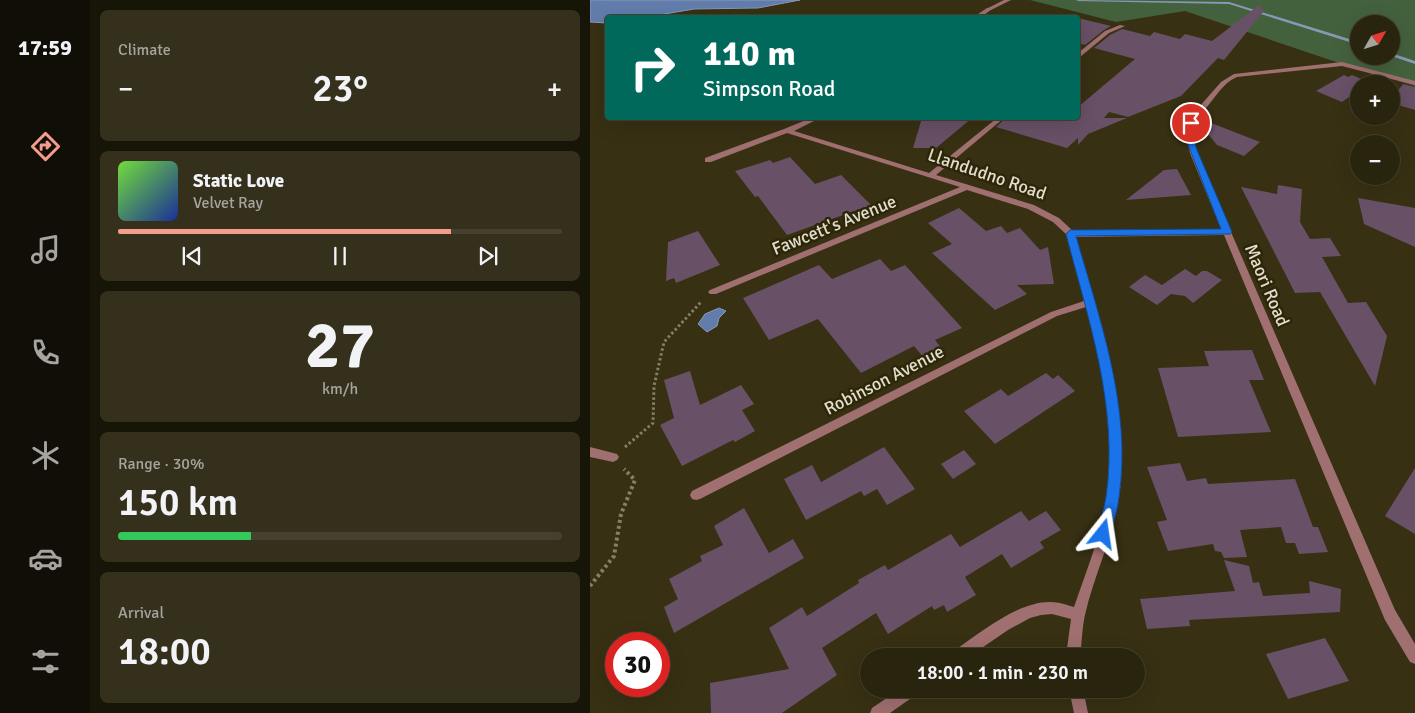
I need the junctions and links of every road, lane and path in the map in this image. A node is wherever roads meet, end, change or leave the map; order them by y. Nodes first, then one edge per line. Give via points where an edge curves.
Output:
1 (1008, 0) edge
2 (980, 15) edge
3 (1122, 26) dead end
4 (1080, 54) edge
5 (1415, 83) edge
6 (812, 120) edge
7 (998, 120) edge
8 (787, 131) junction
9 (708, 160) dead end
10 (931, 174) junction
11 (967, 187) junction
12 (1227, 232) junction
13 (1070, 234) junction
14 (713, 292) joint
15 (1090, 302) junction
16 (590, 452) edge
17 (613, 458) junction
18 (696, 495) dead end
19 (590, 586) edge
20 (1078, 615) junction
21 (971, 648) edge
22 (1074, 648) edge
23 (1415, 658) edge
24 (899, 698) edge
25 (1078, 698) edge
26 (877, 713) edge
27 (1081, 713) edge

1 - 2 street
3 - 4 street via 1107,32
5 - 12 street, Maori Road via 1342,64 1236,75 1226,79 1189,129 1193,150
6 - 8 street
7 - 10 street
8 - 9 street
8 - 10 street, Llandudno Road
10 - 11 street, Llandudno Road
11 - 13 street, Llandudno Road via 1032,207 1056,220
11 - 14 street, Fawcett's Avenue
12 - 13 street
12 - 23 street, Maori Road via 1390,615
13 - 15 street
14 - 17 path via 694,307 664,342 654,386 653,423
15 - 18 street, Robinson Avenue via 1054,314
15 - 20 street via 1109,383 1116,453 1113,498
16 - 17 street
17 - 19 path via 636,480 621,514 614,556
20 - 21 street via 1051,608 1041,609 1017,618
20 - 22 street
24 - 26 street
25 - 27 street

